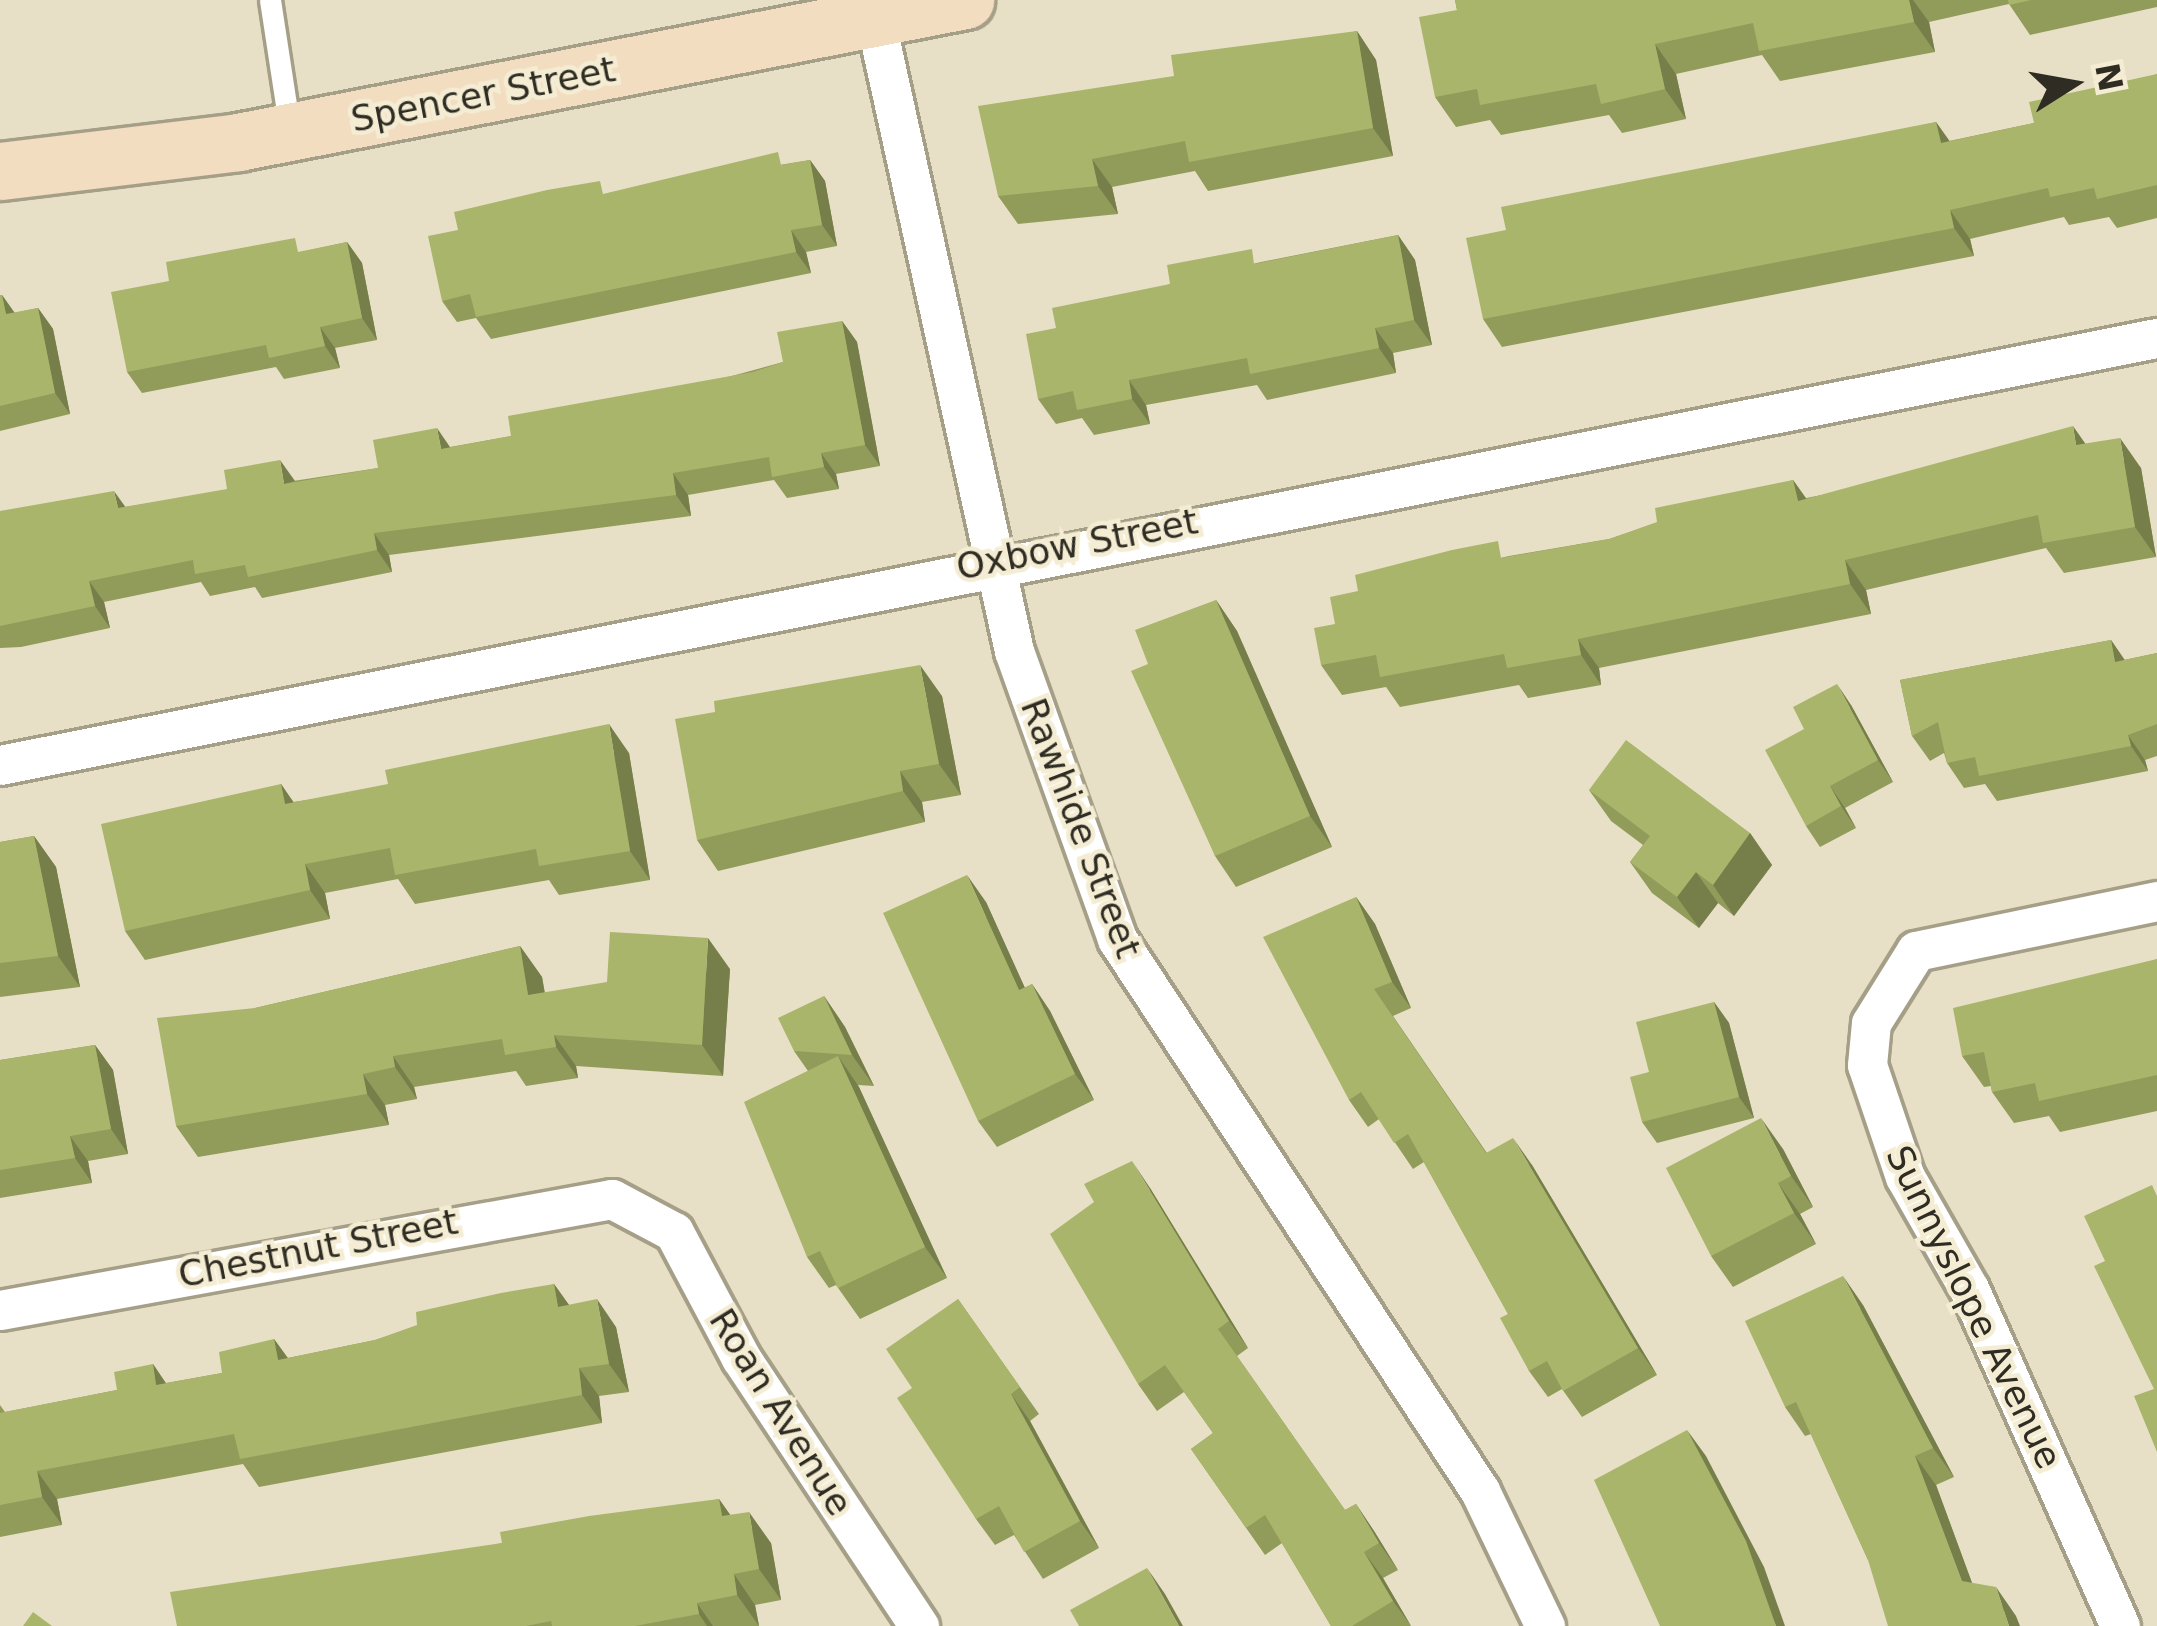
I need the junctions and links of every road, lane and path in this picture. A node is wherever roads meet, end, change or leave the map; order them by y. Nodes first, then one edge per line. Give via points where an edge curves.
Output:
1 (270, 0) edge
2 (964, 0) edge
3 (873, 9) edge
4 (290, 132) junction
5 (0, 170) edge
6 (2157, 338) edge
7 (994, 560) junction
8 (0, 765) edge
9 (2157, 901) edge
10 (636, 1208) joint
11 (0, 1310) edge
12 (919, 1626) edge
13 (1546, 1626) edge
14 (2120, 1626) edge

1 - 4 lane
2 - 3 street, Spencer Street
3 - 4 street, Spencer Street
3 - 7 street, Rawhide Street
4 - 5 street, Spencer Street
6 - 7 street, Oxbow Street
7 - 8 street, Oxbow Street
7 - 13 street, Rawhide Street via 1014,651 1117,939 1480,1491
9 - 14 street, Sunnyslope Avenue via 1916,951 1888,983 1868,1065 1905,1177 1969,1289
10 - 11 street, Chestnut Street via 573,1200
10 - 12 street, Roan Avenue via 674,1232 740,1358

